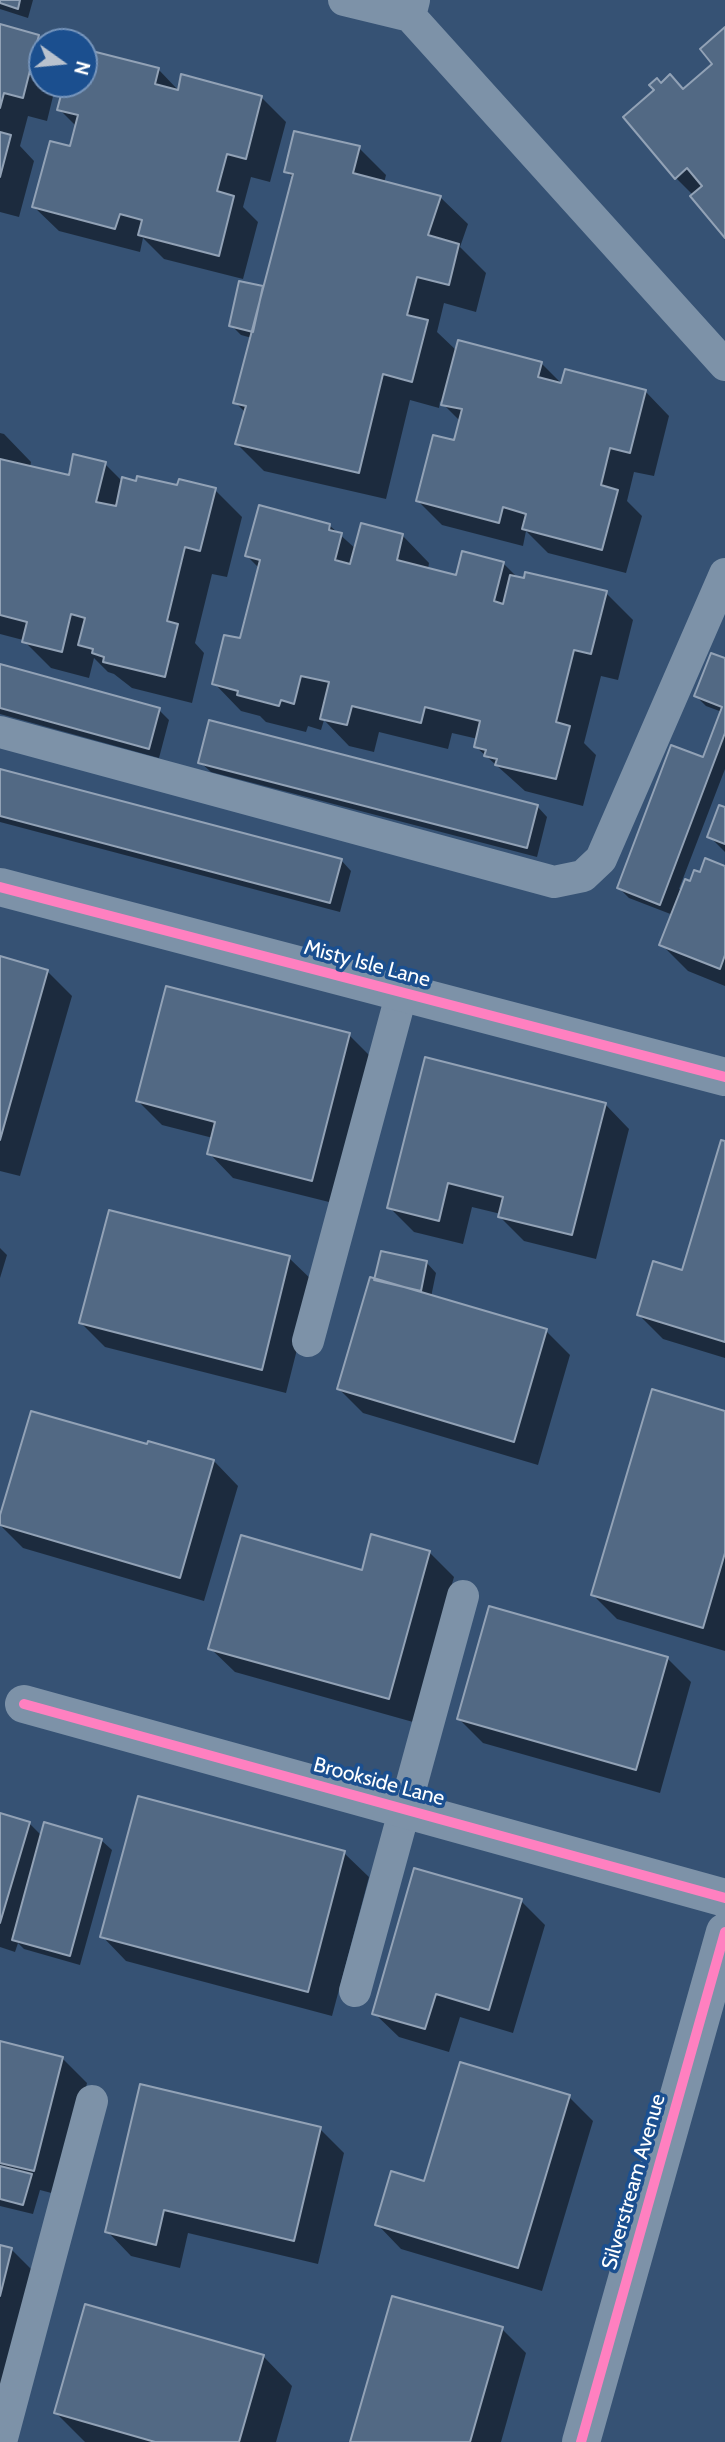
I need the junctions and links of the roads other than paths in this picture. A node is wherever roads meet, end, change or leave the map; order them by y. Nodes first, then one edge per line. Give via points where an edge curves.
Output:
1 (344, 0) edge
2 (412, 8) edge
3 (725, 365) edge
4 (725, 573) edge
5 (0, 732) edge
6 (0, 887) edge
7 (402, 992) junction
8 (725, 1077) edge
9 (308, 1341) dead end
10 (463, 1596) dead end
11 (23, 1704) dead end
12 (404, 1809) junction
13 (725, 1898) edge
14 (725, 1932) edge
15 (355, 1991) dead end
16 (92, 2101) dead end
17 (1, 2442) edge
18 (581, 2442) edge

1 - 2 lane
2 - 3 lane
4 - 5 lane via 601,859 583,876 554,882
6 - 7 street, Misty Isle Lane
7 - 8 street, Misty Isle Lane
7 - 9 lane
10 - 12 lane
11 - 12 street, Brookside Lane
12 - 13 street, Brookside Lane
12 - 15 lane
14 - 18 street, Silverstream Avenue
16 - 17 lane

